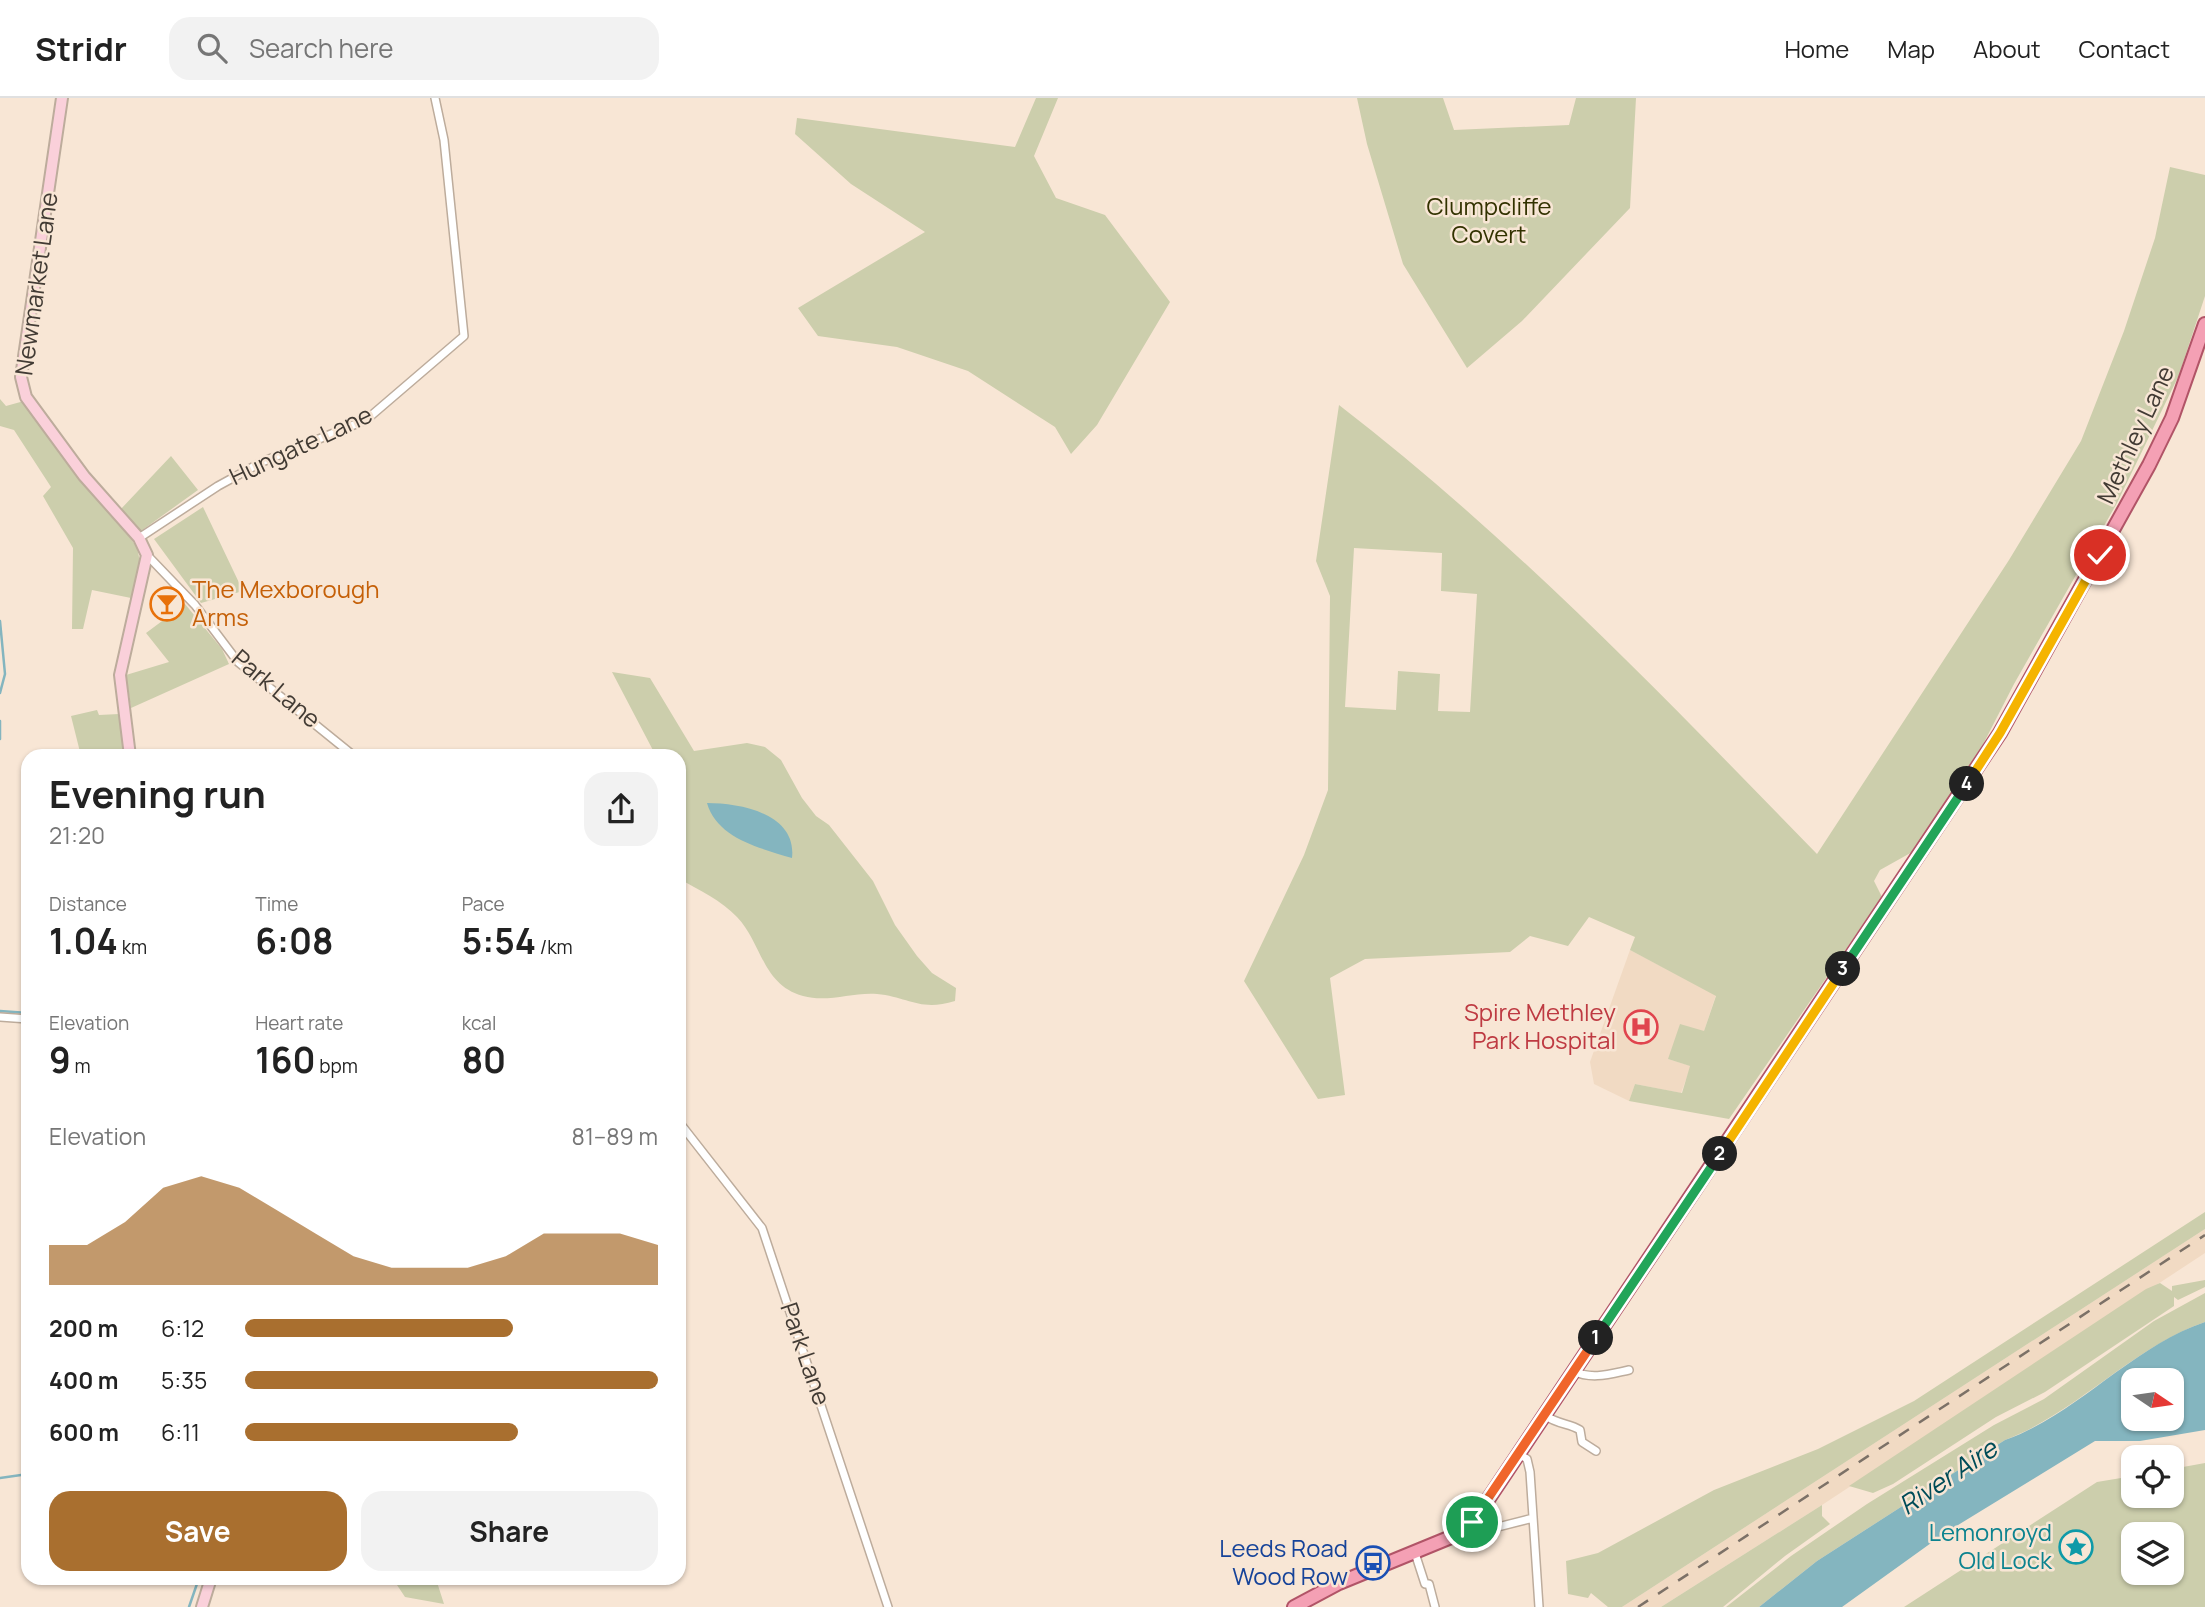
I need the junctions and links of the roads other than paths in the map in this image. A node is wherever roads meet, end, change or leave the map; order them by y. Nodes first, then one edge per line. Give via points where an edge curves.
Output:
1 (62, 98) edge
2 (435, 98) edge
3 (2205, 324) edge
4 (139, 538) junction
5 (147, 555) junction
6 (129, 749) edge
7 (345, 749) edge
8 (0, 1017) edge
9 (21, 1018) edge
10 (686, 1131) edge
11 (1629, 1370) dead end
12 (1573, 1371) junction
13 (1544, 1415) junction
14 (1596, 1451) dead end
15 (1519, 1454) junction
16 (1534, 1518) junction
17 (1472, 1522) junction
18 (1415, 1553) junction
19 (209, 1585) edge
20 (202, 1607) edge
21 (888, 1607) edge
22 (1294, 1607) edge
23 (1435, 1607) edge
24 (1539, 1607) edge

1 - 4 main road, Newmarket Lane via 20,377 22,390 84,477
2 - 4 street, Hungate Lane via 444,140 464,336 366,420 262,462
3 - 12 main road, Methley Lane via 2172,418 2149,465 2000,733
4 - 5 main road, Newmarket Lane
5 - 6 main road via 120,675
5 - 7 street, Park Lane via 195,606 238,662
8 - 9 street
10 - 21 street, Park Lane via 762,1228
11 - 12 street via 1600,1377
12 - 13 main road, Methley Lane
13 - 14 street via 1558,1424 1576,1427 1582,1442
13 - 15 main road, Methley Lane
15 - 16 street via 1527,1459
15 - 17 main road, Methley Lane
16 - 17 street via 1486,1530
16 - 24 street
17 - 18 main road via 1456,1535
18 - 22 main road via 1339,1583
18 - 23 street
19 - 20 main road

